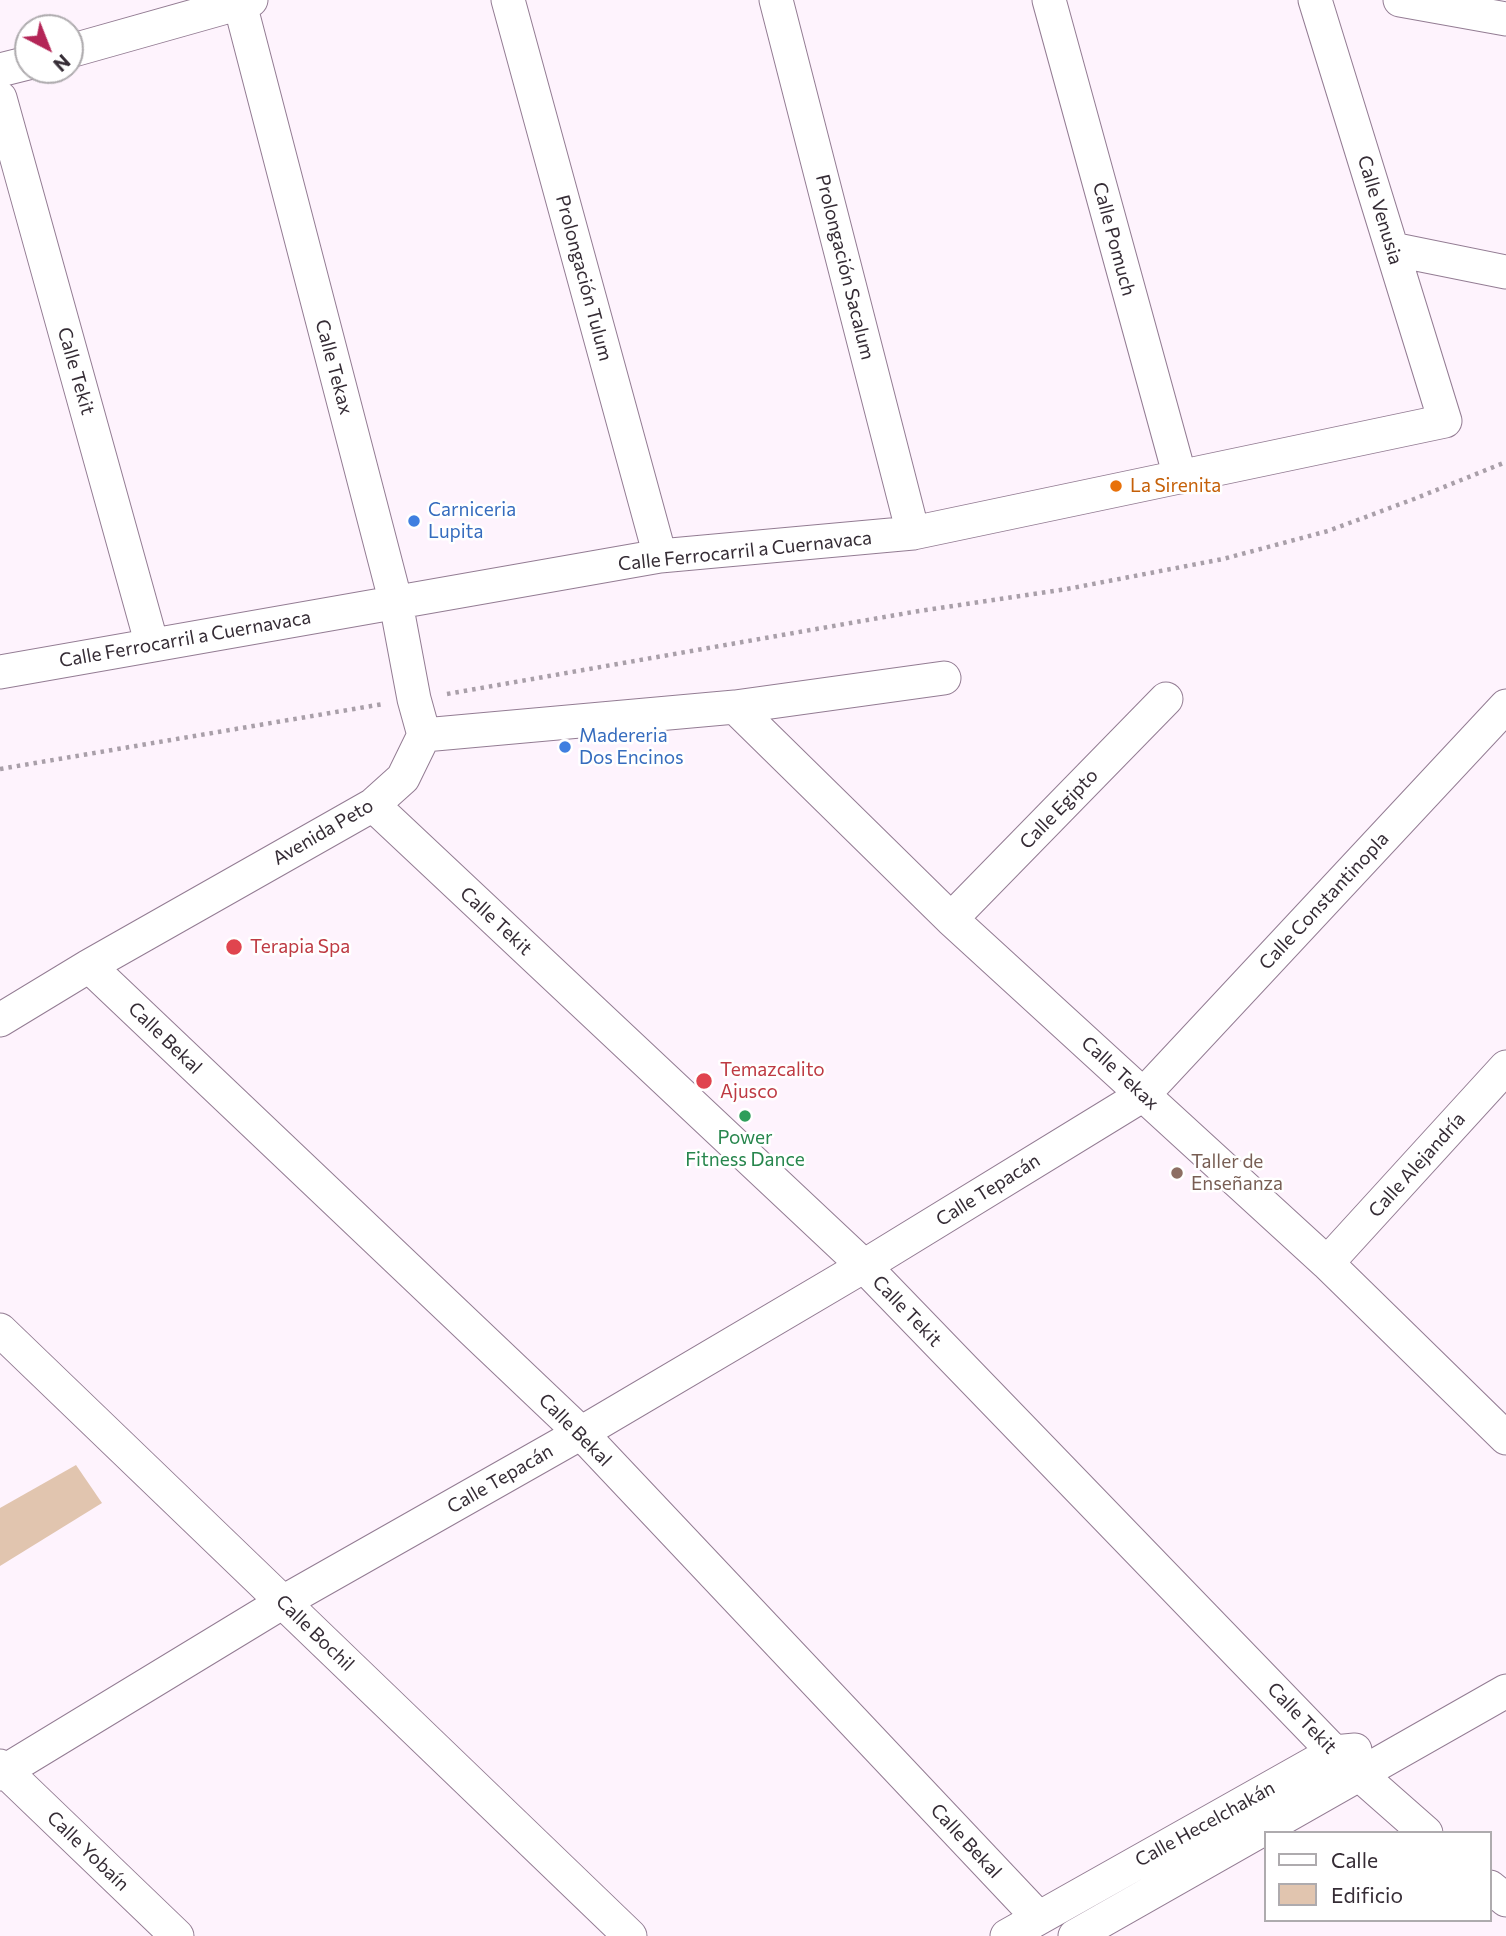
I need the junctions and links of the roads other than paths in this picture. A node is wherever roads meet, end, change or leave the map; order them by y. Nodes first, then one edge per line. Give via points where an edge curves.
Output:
1 (508, 0) edge
2 (776, 0) edge
3 (1049, 0) edge
4 (1315, 0) edge
5 (1400, 0) edge
6 (243, 1) edge
7 (1506, 19) edge
8 (84, 47) edge
9 (0, 98) edge
10 (1392, 249) junction
11 (1506, 272) edge
12 (1445, 421) joint
13 (1180, 477) junction
14 (913, 533) junction
15 (660, 556) junction
16 (396, 603) junction
17 (152, 645) junction
18 (0, 672) edge
19 (944, 678) dead end
20 (1166, 699) dead end
21 (1506, 706) edge
22 (735, 707) junction
23 (424, 735) junction
24 (373, 805) junction
25 (951, 919) junction
26 (89, 966) junction
27 (0, 1020) edge
28 (1506, 1067) edge
29 (1143, 1095) junction
30 (1327, 1264) junction
31 (864, 1266) junction
32 (0, 1330) edge
33 (581, 1433) junction
34 (1506, 1438) edge
35 (283, 1602) junction
36 (1506, 1691) edge
37 (1413, 1744) junction
38 (1334, 1752) junction
39 (2, 1770) edge
40 (1359, 1776) junction
41 (1424, 1831) edge
42 (1492, 1889) edge
43 (1506, 1900) edge
44 (1038, 1917) junction
45 (177, 1936) edge
46 (630, 1936) edge
47 (1007, 1936) edge
48 (1076, 1936) edge

1 - 15 street, Prolongación Tulum
2 - 14 street, Prolongación Sacalum
3 - 13 street, Calle Pomuch
4 - 10 street, Calle Venusia
5 - 7 street
6 - 8 street
6 - 16 street, Calle Tekax
9 - 17 street, Calle Tekit
10 - 11 street
10 - 12 street, Calle Venusia
12 - 13 street, Calle Ferrocarril a Cuernavaca
13 - 14 street, Calle Ferrocarril a Cuernavaca
14 - 15 street, Calle Ferrocarril a Cuernavaca
15 - 16 street, Calle Ferrocarril a Cuernavaca
16 - 17 street, Calle Ferrocarril a Cuernavaca
16 - 23 street, Calle Tekax
17 - 18 street, Calle Ferrocarril a Cuernavaca
19 - 22 street
20 - 25 street, Calle Egipto
21 - 29 street, Calle Constantinopla
22 - 23 street
22 - 25 street, Calle Tekax
23 - 24 street, Avenida Peto via 403,778
24 - 26 street, Avenida Peto
24 - 31 street, Calle Tekit
25 - 29 street, Calle Tekax
26 - 27 street, Avenida Peto
26 - 33 street, Calle Bekal
28 - 30 street, Calle Alejandría
29 - 30 street, Calle Tekax
29 - 31 street, Calle Tepacán
30 - 34 street, Calle Tekax
31 - 33 street, Calle Tepacán
31 - 38 street, Calle Tekit
32 - 35 street, Calle Bochil
33 - 35 street, Calle Tepacán
33 - 44 street, Calle Bekal
35 - 39 street, Calle Tepacán
35 - 46 street, Calle Bochil
36 - 37 street, Calle Hecelchakán
37 - 38 street, Calle Hecelchakán
37 - 40 street, Calle Hecelchakán
38 - 40 street, Calle Tekit
38 - 44 street, Calle Hecelchakán
39 - 45 street, Calle Yobaín
40 - 41 street, Calle Tekit
40 - 48 street, Calle Hecelchakán
42 - 43 street
44 - 47 street, Calle Hecelchakán

